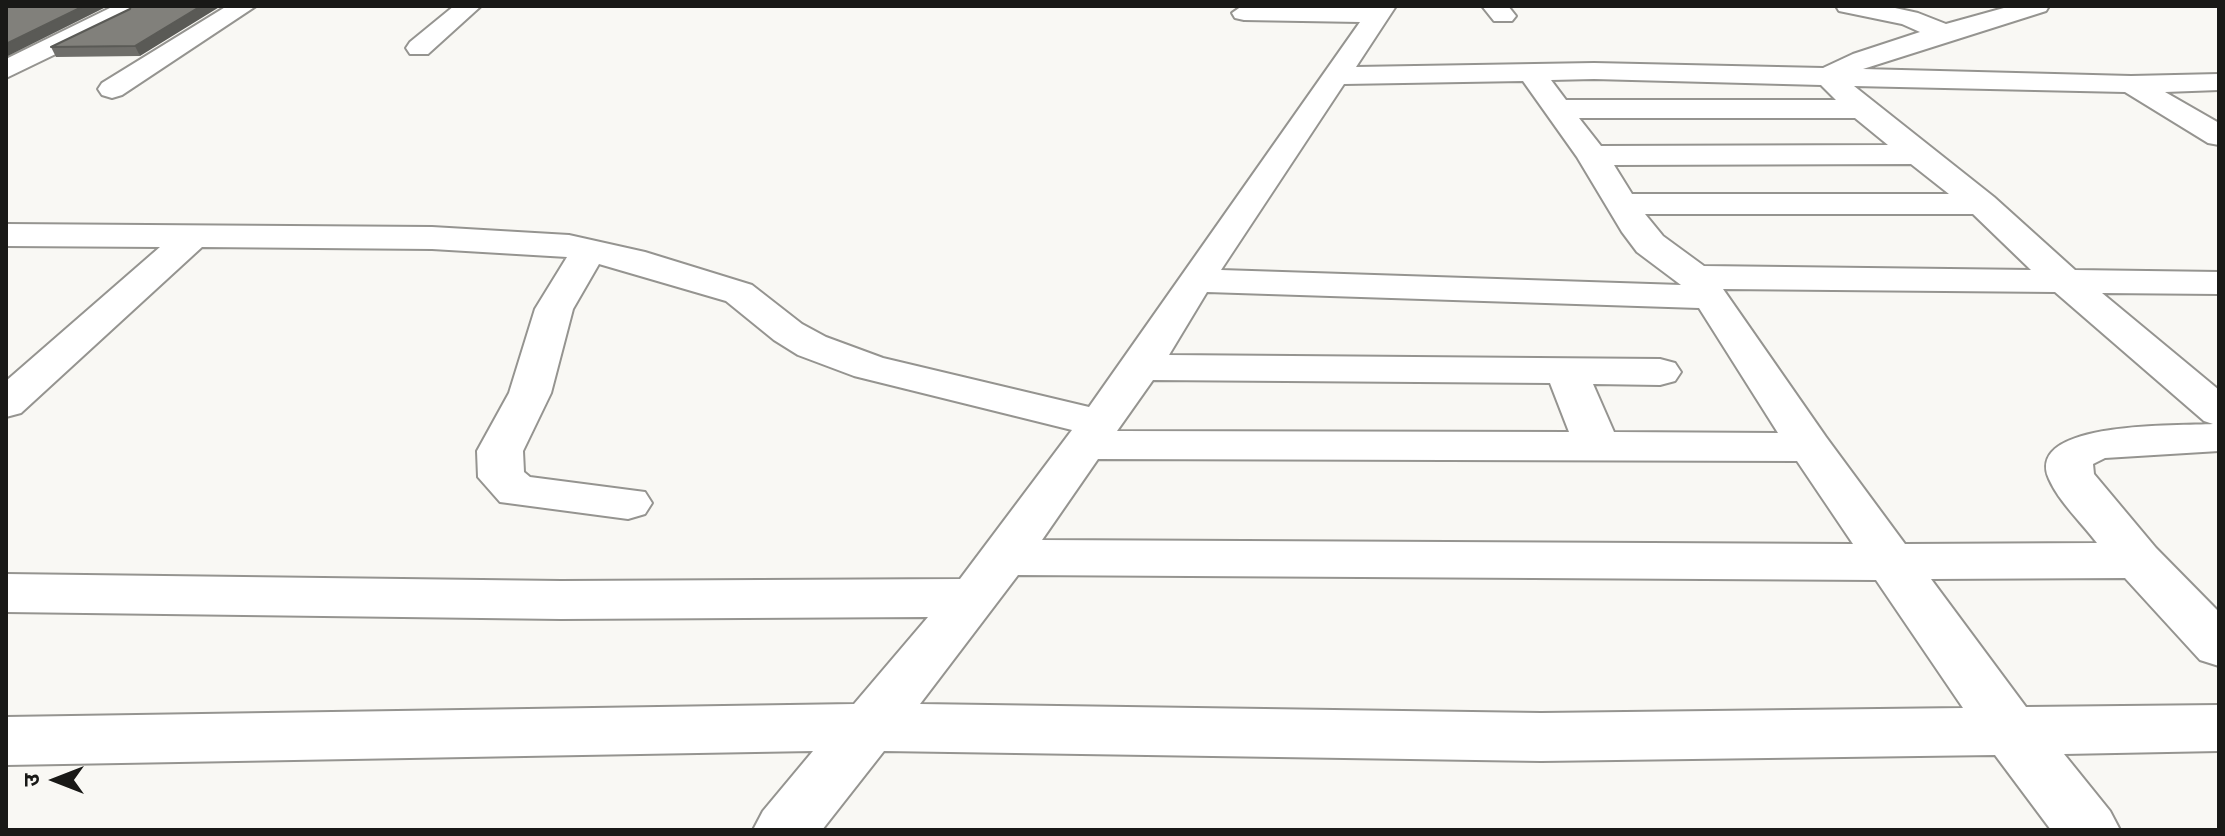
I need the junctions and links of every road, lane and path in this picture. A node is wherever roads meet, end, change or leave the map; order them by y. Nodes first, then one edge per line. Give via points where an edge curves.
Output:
1 (126, 6) edge
2 (244, 6) edge
3 (469, 6) edge
4 (1848, 6) edge
5 (1964, 6) edge
6 (2037, 6) edge
7 (1381, 10) edge
8 (1244, 13) dead end
9 (1989, 21) junction
10 (1944, 33) junction
11 (419, 48) dead end
12 (6, 70) edge
13 (1532, 74) junction
14 (1335, 76) junction
15 (1829, 77) junction
16 (2219, 82) edge
17 (2131, 84) junction
18 (112, 89) dead end
19 (1558, 109) junction
20 (1862, 109) junction
21 (2219, 136) edge
22 (1920, 154) junction
23 (1592, 156) junction
24 (1621, 204) junction
25 (1982, 204) junction
26 (6, 235) edge
27 (194, 235) junction
28 (589, 250) junction
29 (1195, 280) junction
30 (2067, 283) junction
31 (2219, 283) edge
32 (1703, 287) junction
33 (1141, 367) junction
34 (1566, 371) junction
35 (1660, 372) dead end
36 (6, 404) edge
37 (2219, 412) edge
38 (1092, 434) junction
39 (2219, 437) edge
40 (1597, 446) junction
41 (1810, 447) junction
42 (628, 503) dead end
43 (2138, 560) junction
44 (1892, 562) junction
45 (989, 578) junction
46 (6, 593) edge
47 (2219, 646) edge
48 (869, 727) junction
49 (2219, 728) edge
50 (2009, 729) junction
51 (6, 741) edge
52 (785, 830) edge
53 (2088, 830) edge

1 - 12 street
2 - 18 street
3 - 11 street
4 - 10 street via 1909,18
5 - 9 street
6 - 9 street
7 - 8 street
7 - 14 street
9 - 10 street
10 - 15 street via 1843,66
13 - 14 street
13 - 15 street
13 - 19 street
14 - 29 street
15 - 17 street
15 - 20 street
16 - 17 street
17 - 21 street
19 - 20 street
19 - 23 street
20 - 22 street
22 - 23 street
22 - 25 street
23 - 24 street
24 - 25 street
24 - 32 street via 1650,244
25 - 30 street
26 - 27 street
27 - 28 street via 462,240
27 - 36 street
28 - 38 street via 739,293 812,346 869,367
28 - 42 street via 554,309 530,393 500,451 501,477 517,491
29 - 32 street
29 - 33 street
30 - 31 street
30 - 32 street
30 - 37 street
32 - 41 street
33 - 34 street
33 - 38 street
34 - 35 street
34 - 40 street
38 - 40 street
38 - 45 street
39 - 43 street via 2096,445 2070,457 2071,477
40 - 41 street
41 - 44 street
43 - 44 street
43 - 47 street
44 - 45 street
44 - 50 street
45 - 46 street via 546,600
45 - 48 street
48 - 50 street via 1541,737
48 - 51 street
48 - 52 street
49 - 50 street
50 - 53 street

